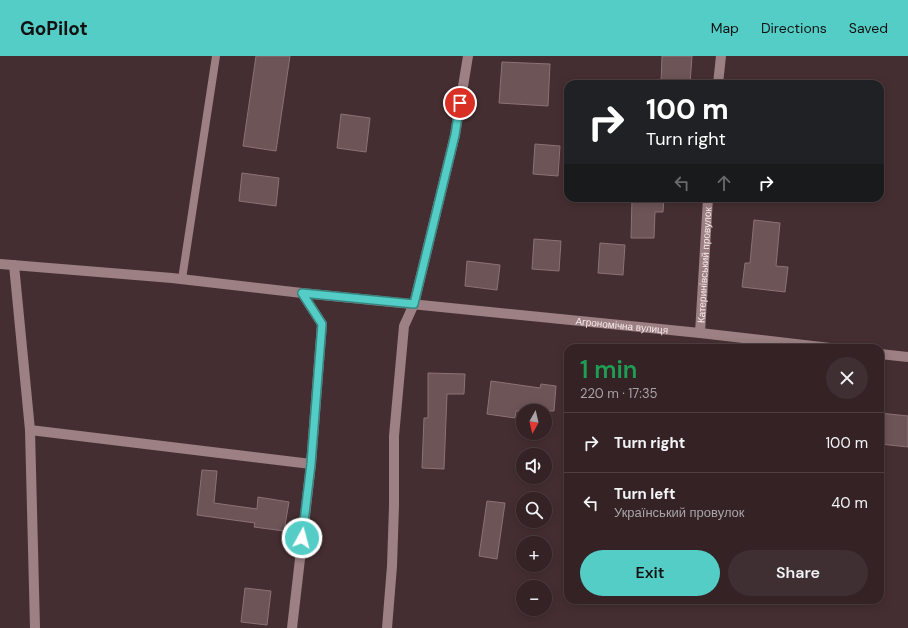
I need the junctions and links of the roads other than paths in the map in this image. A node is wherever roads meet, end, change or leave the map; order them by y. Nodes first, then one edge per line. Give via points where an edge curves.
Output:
1 (216, 56) edge
2 (468, 56) edge
3 (721, 56) edge
4 (718, 80) edge
5 (708, 202) edge
6 (0, 264) edge
7 (14, 265) junction
8 (182, 279) junction
9 (302, 293) junction
10 (414, 304) junction
11 (700, 333) junction
12 (795, 344) edge
13 (884, 354) edge
14 (908, 357) edge
15 (30, 430) junction
16 (311, 464) junction
17 (35, 628) edge
18 (292, 628) edge
19 (387, 628) edge

1 - 8 lane
2 - 10 street via 455,135
3 - 4 street
5 - 11 street, Катеринівський провулок
6 - 7 street, Агрономічна вулиця
7 - 8 street, Агрономічна вулиця
7 - 15 street
8 - 9 street, Агрономічна вулиця
9 - 10 street, Агрономічна вулиця
9 - 16 street via 322,324
10 - 11 street, Агрономічна вулиця
10 - 19 street via 404,326 394,436 394,506
11 - 12 street, Агрономічна вулиця
13 - 14 street
15 - 16 street
15 - 17 street
16 - 18 street

